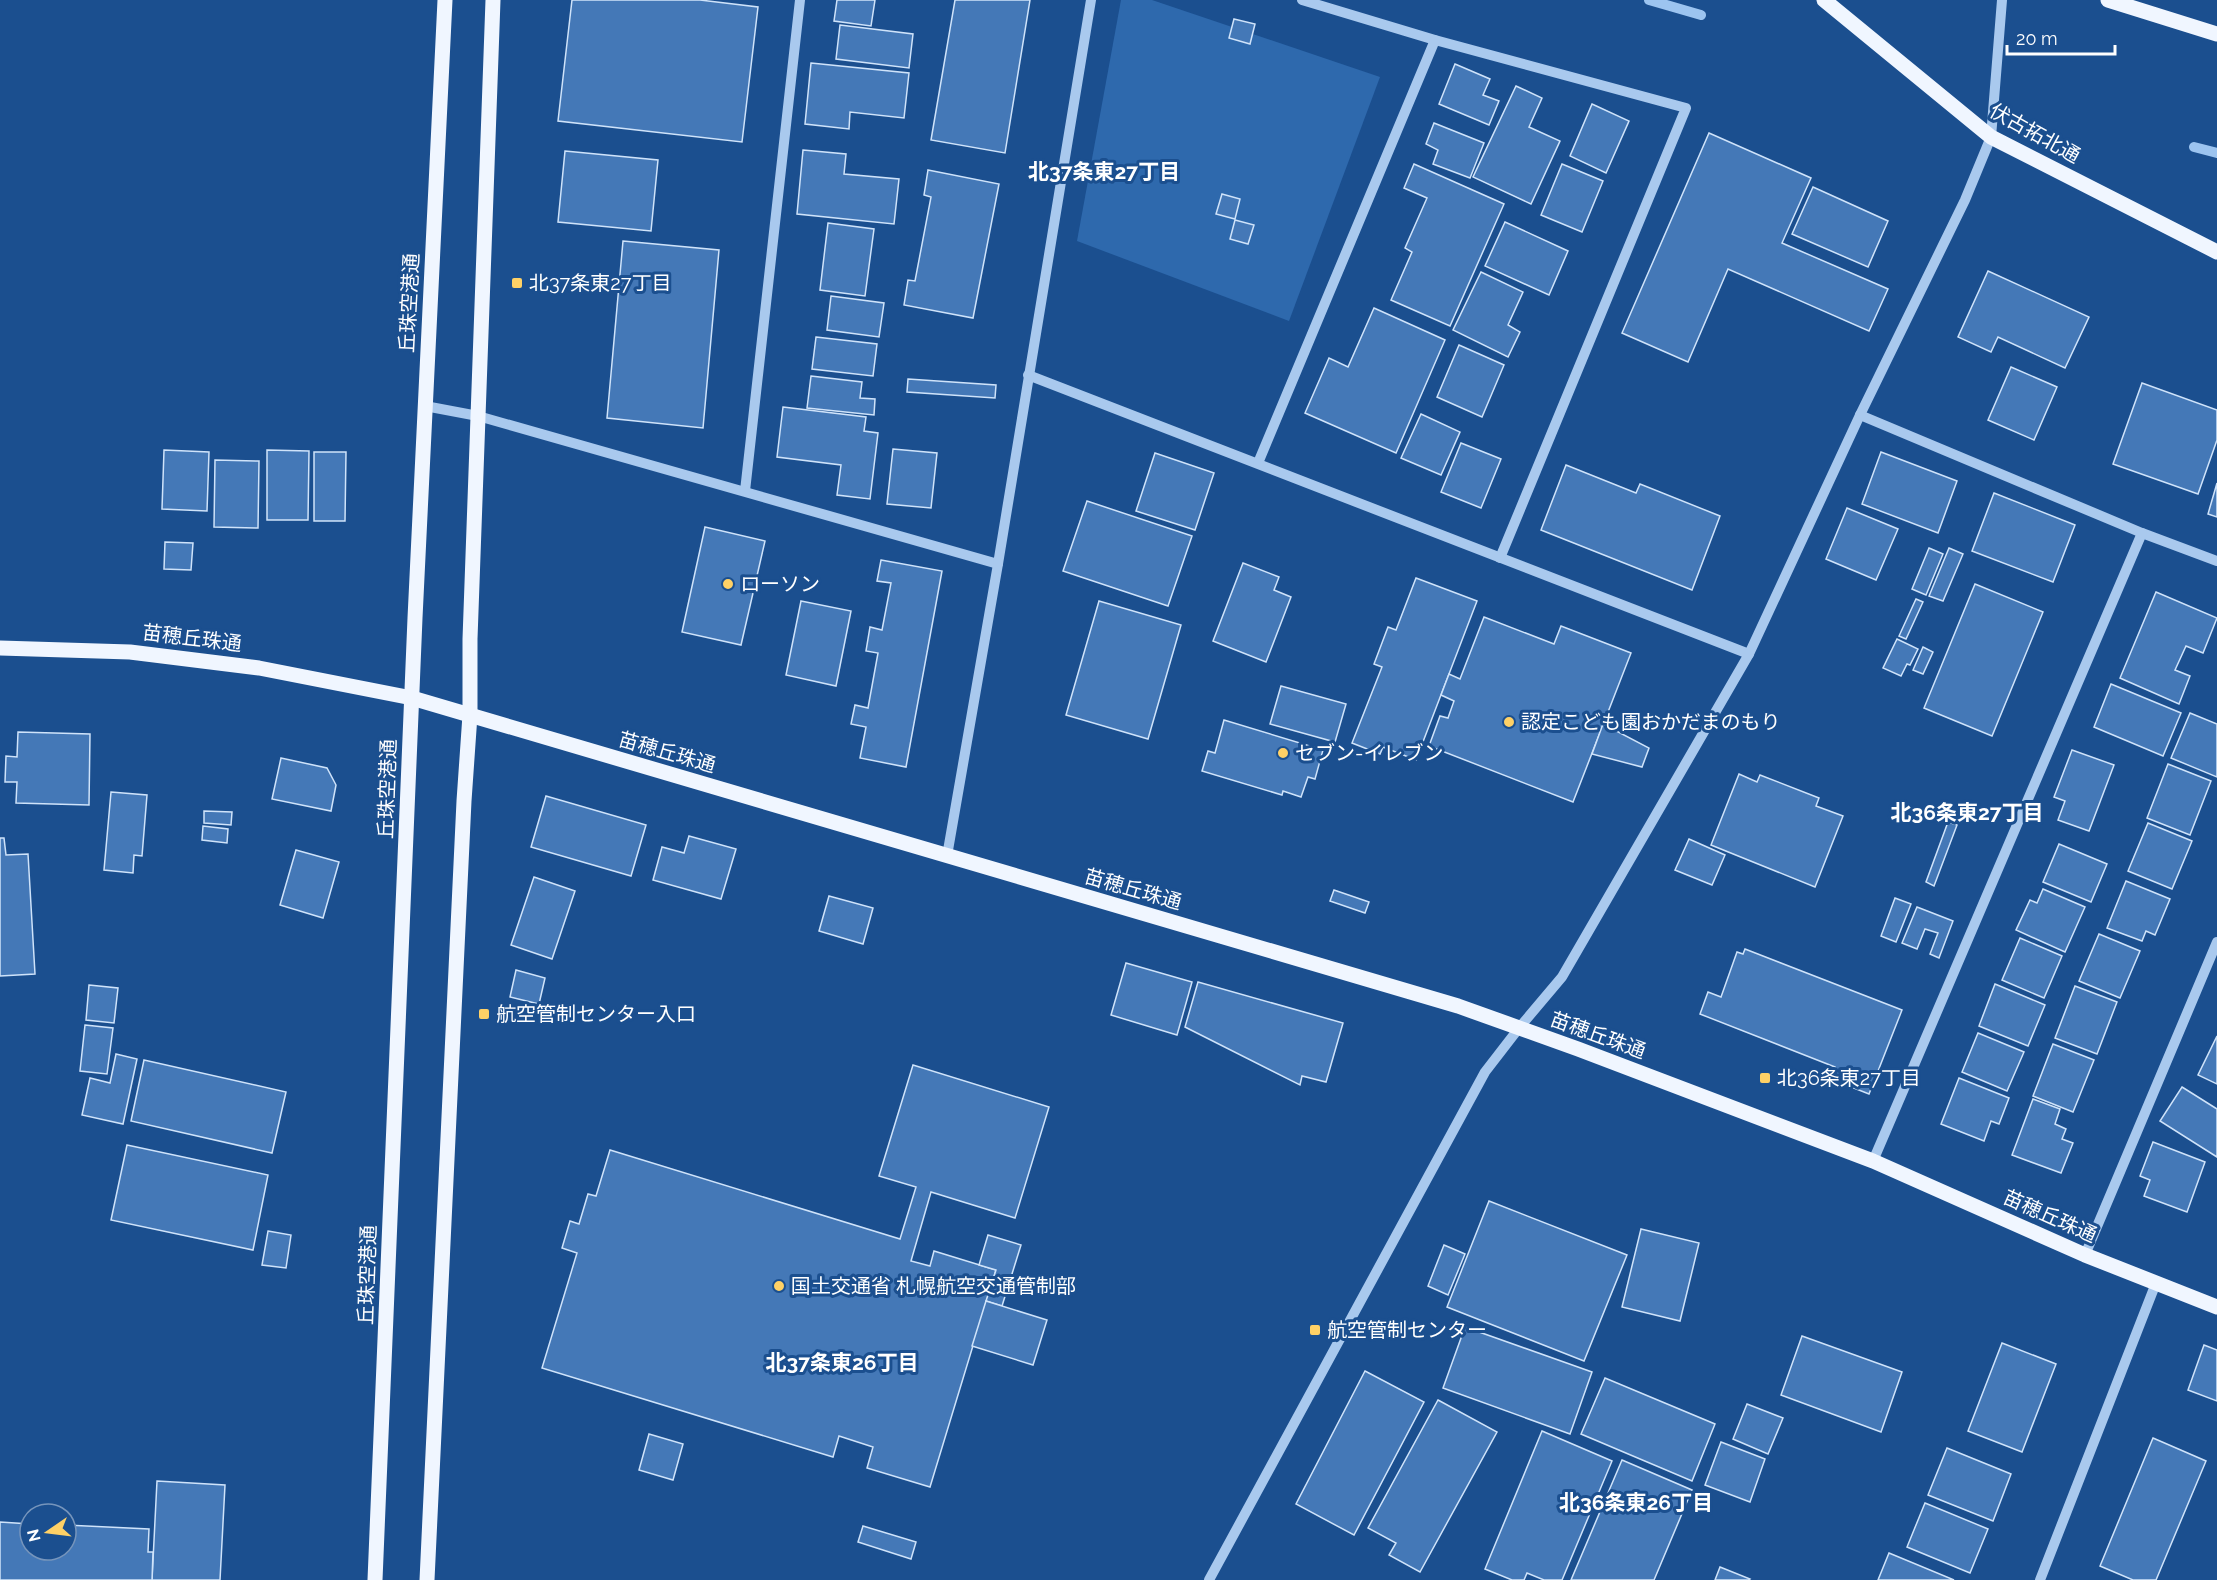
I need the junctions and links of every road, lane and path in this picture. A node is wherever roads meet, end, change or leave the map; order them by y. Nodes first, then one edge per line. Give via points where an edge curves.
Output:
1 (445, 0) edge
2 (493, 0) edge
3 (800, 0) edge
4 (1091, 0) edge
5 (1302, 0) edge
6 (1824, 0) edge
7 (2002, 0) edge
8 (2108, 0) edge
9 (2217, 34) edge
10 (1435, 40) junction
11 (1991, 137) junction
12 (2217, 252) edge
13 (1028, 375) junction
14 (425, 406) junction
15 (1860, 415) junction
16 (478, 416) junction
17 (1258, 463) junction
18 (746, 491) junction
19 (2142, 533) junction
20 (1500, 558) junction
21 (2217, 561) edge
22 (998, 564) junction
23 (0, 648) edge
24 (1749, 654) junction
25 (412, 698) junction
26 (470, 715) junction
27 (947, 856) junction
28 (2217, 942) edge
29 (1519, 1028) junction
30 (1873, 1161) junction
31 (2085, 1255) junction
32 (2156, 1283) junction
33 (2217, 1306) edge
34 (375, 1580) edge
35 (427, 1580) edge
36 (1209, 1580) edge
37 (2040, 1580) edge

1 - 14 main road, 丘珠空港通
2 - 16 main road
3 - 18 street
4 - 13 street
5 - 10 street
6 - 11 main road, 伏古拓北通
7 - 11 street
8 - 9 main road
10 - 17 street
10 - 20 street via 1686,108
11 - 12 main road, 伏古拓北通
11 - 15 street via 1965,200
13 - 17 street
13 - 22 street
14 - 16 street
14 - 25 main road, 丘珠空港通
15 - 19 street
15 - 24 street
16 - 18 street
16 - 26 main road
17 - 20 street
18 - 22 street
19 - 21 street
19 - 30 street
20 - 24 street
22 - 27 street
23 - 25 main road, 苗穂丘珠通 via 130,652 259,668
24 - 29 street via 1562,977
25 - 26 main road, 苗穂丘珠通
25 - 34 main road, 丘珠空港通
26 - 27 main road, 苗穂丘珠通
26 - 35 main road
27 - 29 main road, 苗穂丘珠通
28 - 31 street
29 - 30 main road, 苗穂丘珠通
29 - 36 street via 1485,1072
30 - 31 main road, 苗穂丘珠通
31 - 32 main road, 苗穂丘珠通
32 - 33 main road, 苗穂丘珠通
32 - 37 street

